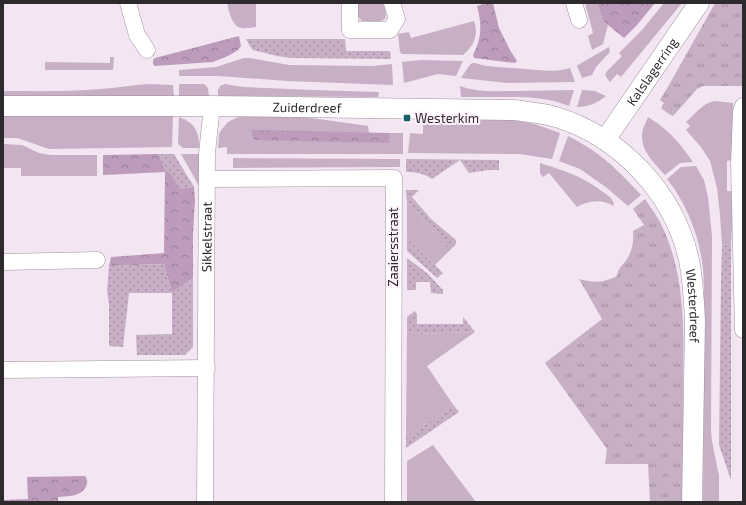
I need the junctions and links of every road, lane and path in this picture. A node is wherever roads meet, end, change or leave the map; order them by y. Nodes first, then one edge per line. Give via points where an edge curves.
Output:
1 (128, 3) edge
2 (350, 3) edge
3 (392, 3) edge
4 (574, 3) edge
5 (699, 3) edge
6 (579, 20) dead end
7 (147, 50) dead end
8 (3, 106) edge
9 (212, 106) junction
10 (743, 106) edge
11 (605, 140) junction
12 (207, 179) junction
13 (97, 260) dead end
14 (3, 262) edge
15 (743, 330) edge
16 (207, 368) junction
17 (3, 370) edge
18 (205, 502) edge
19 (393, 502) edge
20 (692, 502) edge

1 - 7 street via 137,35
2 - 3 street via 350,30 390,30 397,19
4 - 6 street
5 - 11 street, Kalslagerring
8 - 9 street, Zuiderdreef
9 - 11 street, Zuiderdreef via 514,110 556,117 576,124
9 - 12 street, Sikkelstraat
10 - 15 street via 739,164
11 - 20 street, Westerdreef via 632,161 658,192 672,215 689,259 695,320
12 - 16 street, Sikkelstraat
12 - 19 street, Zaaiersstraat via 394,178
13 - 14 street
16 - 17 street
16 - 18 street, Sikkelstraat

